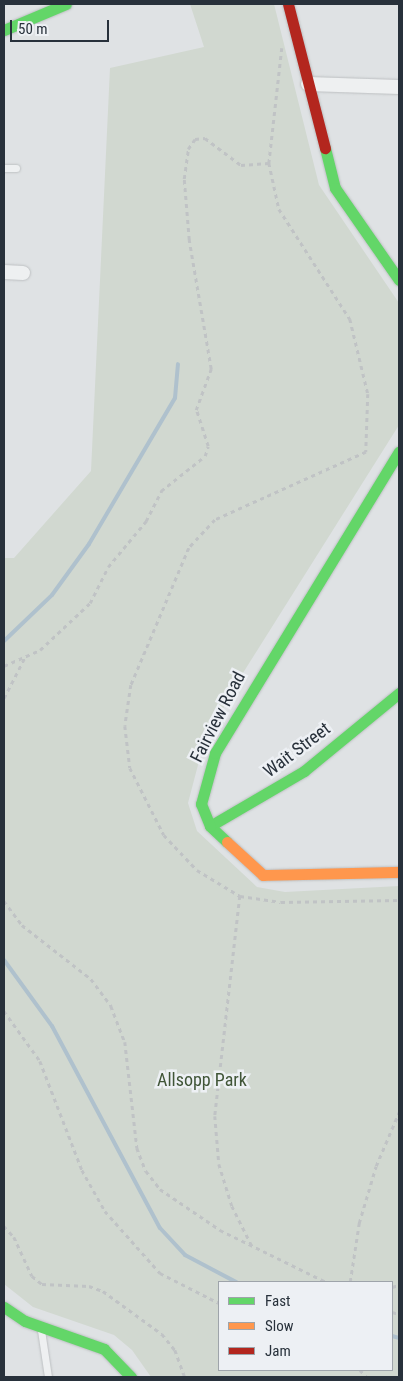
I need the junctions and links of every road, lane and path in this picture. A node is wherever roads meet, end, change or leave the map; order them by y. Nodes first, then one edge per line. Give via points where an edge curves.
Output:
1 (66, 4) edge
2 (288, 4) edge
3 (4, 30) edge
4 (282, 41) dead end
5 (308, 84) junction
6 (399, 87) edge
7 (269, 163) junction
8 (4, 168) edge
9 (16, 168) dead end
10 (4, 272) edge
11 (23, 273) dead end
12 (399, 280) edge
13 (399, 452) edge
14 (26, 656) junction
15 (4, 666) edge
16 (399, 693) edge
17 (4, 698) edge
18 (210, 826) junction
19 (399, 872) edge
20 (240, 896) junction
21 (399, 900) edge
22 (4, 901) edge
23 (4, 1010) edge
24 (399, 1112) edge
25 (4, 1226) edge
26 (252, 1246) junction
27 (324, 1281) edge
28 (350, 1281) edge
29 (218, 1302) edge
30 (4, 1307) edge
31 (41, 1327) junction
32 (48, 1377) edge
33 (131, 1377) edge
34 (185, 1377) edge

1 - 3 street
2 - 5 street
4 - 7 path
5 - 6 street
5 - 12 street via 335,188
7 - 14 path via 246,166 209,139 190,143 184,179 211,369 196,410 207,452 161,491 146,521 108,567 90,603 40,650
7 - 20 path via 279,210 350,319 368,394 366,452 215,520 189,548 131,686 125,726 130,768 164,835 197,870
8 - 9 lane
10 - 11 street
13 - 18 street, Fairview Road via 222,740 202,797
14 - 15 path
14 - 17 path
16 - 18 street, Wait Street via 304,771
18 - 19 street via 269,877
20 - 21 path via 281,902
20 - 26 path via 215,1116 218,1164 232,1206
22 - 26 path via 22,925 91,980 111,1006 125,1042 137,1148 146,1170 160,1189 220,1230
23 - 29 path via 40,1061 82,1170 110,1218 160,1273
24 - 28 path via 376,1166 359,1223
25 - 34 path via 14,1237 32,1276 42,1284 88,1286 103,1291 162,1334 175,1350
26 - 27 path
30 - 31 street
31 - 32 lane
31 - 33 street via 104,1349

